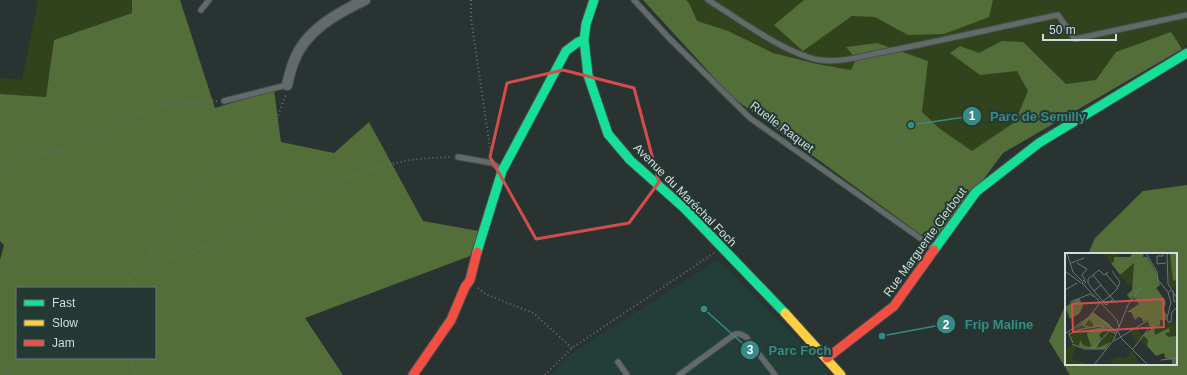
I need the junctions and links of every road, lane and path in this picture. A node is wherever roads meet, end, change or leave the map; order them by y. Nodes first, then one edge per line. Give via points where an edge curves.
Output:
1 (209, 0) edge
2 (364, 0) edge
3 (471, 0) edge
4 (594, 0) edge
5 (634, 0) edge
6 (708, 0) edge
7 (201, 10) dead end
8 (1187, 15) edge
9 (584, 40) junction
10 (1187, 52) edge
11 (287, 84) junction
12 (224, 101) joint
13 (458, 157) joint
14 (492, 163) junction
15 (0, 165) edge
16 (502, 171) junction
17 (722, 248) junction
18 (935, 249) junction
19 (150, 253) junction
20 (470, 280) junction
21 (129, 287) edge
22 (572, 348) junction
23 (827, 358) junction
24 (23, 359) edge
25 (130, 359) edge
26 (618, 362) dead end
27 (6, 375) edge
28 (135, 375) edge
29 (413, 375) edge
30 (545, 375) edge
31 (627, 375) edge
32 (679, 375) edge
33 (775, 375) edge
34 (841, 375) edge

1 - 7 lane
2 - 11 street via 340,12 308,37 294,60
3 - 14 path via 471,18
4 - 9 street, Avenue du Maréchal Foch
5 - 18 lane, Ruelle Raquet via 750,118
6 - 8 lane via 800,55 820,60 842,60 1058,15 1075,39
9 - 16 street via 566,51
9 - 17 street, Avenue du Maréchal Foch via 588,75 608,134 630,160 684,208
10 - 18 street, Rue Marguerite Clerbout via 1039,143 995,177 976,192
11 - 12 lane
11 - 19 path via 285,98 276,119 235,162 192,194 172,215
12 - 15 path via 160,106 129,118 81,143 59,151 17,158
13 - 14 lane
13 - 19 path via 401,161 382,166 323,187 195,250 175,257 161,258
14 - 16 lane
16 - 20 street
17 - 22 path
17 - 23 street, Avenue du Maréchal Foch
18 - 23 street, Rue Marguerite Clerbout via 894,306
19 - 21 path via 131,280
20 - 22 path via 485,294 533,314
20 - 29 street via 451,320
22 - 30 path
23 - 34 street, Avenue du Maréchal Foch
24 - 27 path
25 - 28 path
26 - 31 lane
32 - 33 lane via 735,334 746,337

